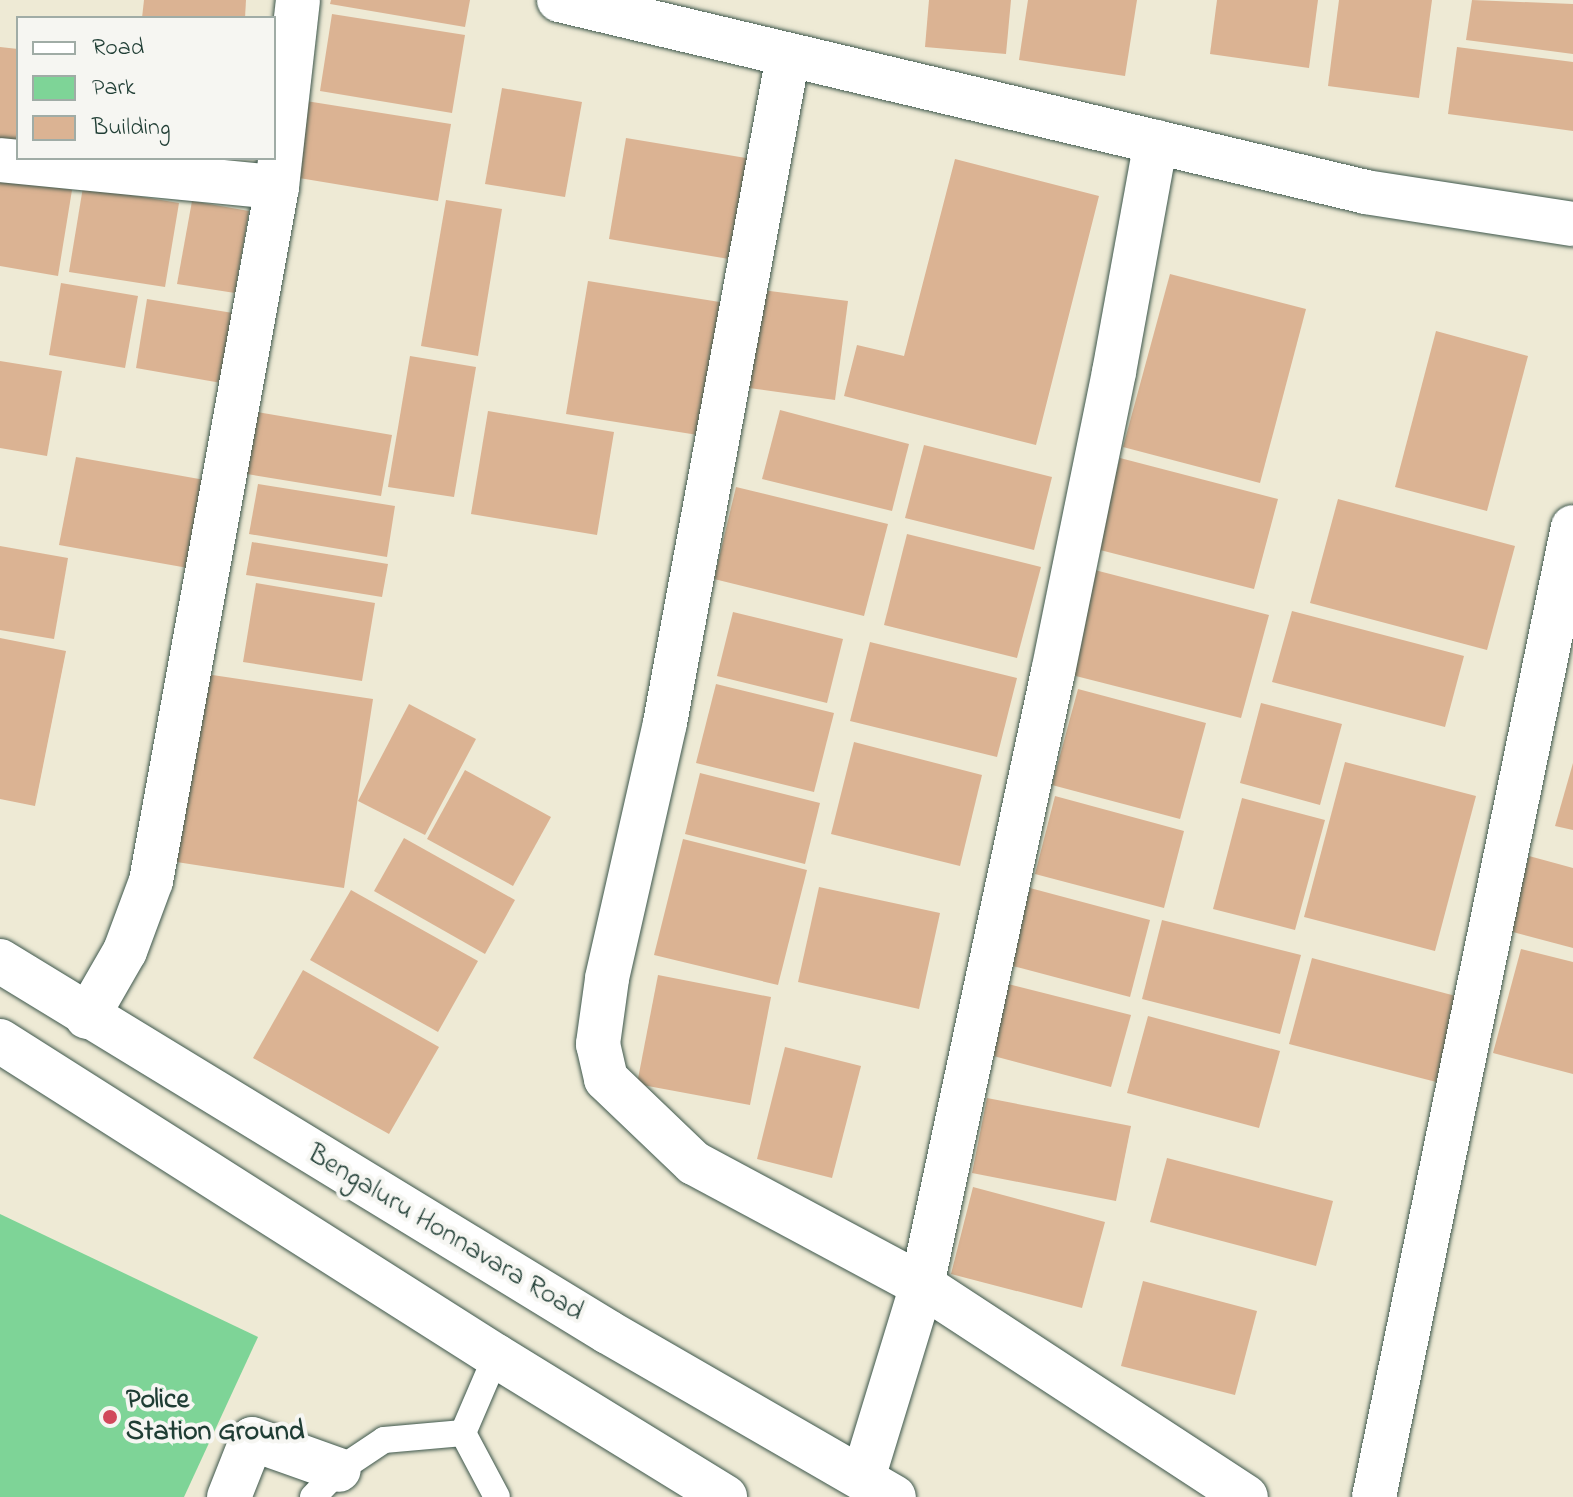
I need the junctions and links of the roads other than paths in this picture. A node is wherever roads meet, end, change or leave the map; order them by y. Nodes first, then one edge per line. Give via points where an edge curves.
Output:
1 (298, 0) edge
2 (559, 0) edge
3 (788, 56) junction
4 (1156, 142) junction
5 (0, 160) edge
6 (277, 187) junction
7 (1573, 224) edge
8 (1573, 527) edge
9 (0, 961) edge
10 (87, 1017) junction
11 (0, 1041) edge
12 (922, 1285) junction
13 (496, 1356) junction
14 (463, 1433) junction
15 (326, 1484) edge
16 (879, 1487) edge
17 (229, 1497) edge
18 (497, 1497) edge
19 (725, 1497) edge
20 (1246, 1497) edge
21 (1374, 1497) edge

1 - 6 street
2 - 3 street
3 - 4 street
3 - 12 street via 668,708 607,979 598,1044 606,1079 694,1163
4 - 7 street via 1366,192
4 - 12 street via 1056,657
5 - 6 street
6 - 10 street via 151,881 125,951
8 - 21 street
9 - 10 street, Bengaluru Honnavara Road
10 - 16 street, Bengaluru Honnavara Road via 608,1332
11 - 13 street
12 - 16 street
12 - 20 street
13 - 14 lane
13 - 19 street
14 - 15 lane via 384,1440
14 - 18 lane
15 - 17 street via 252,1439

